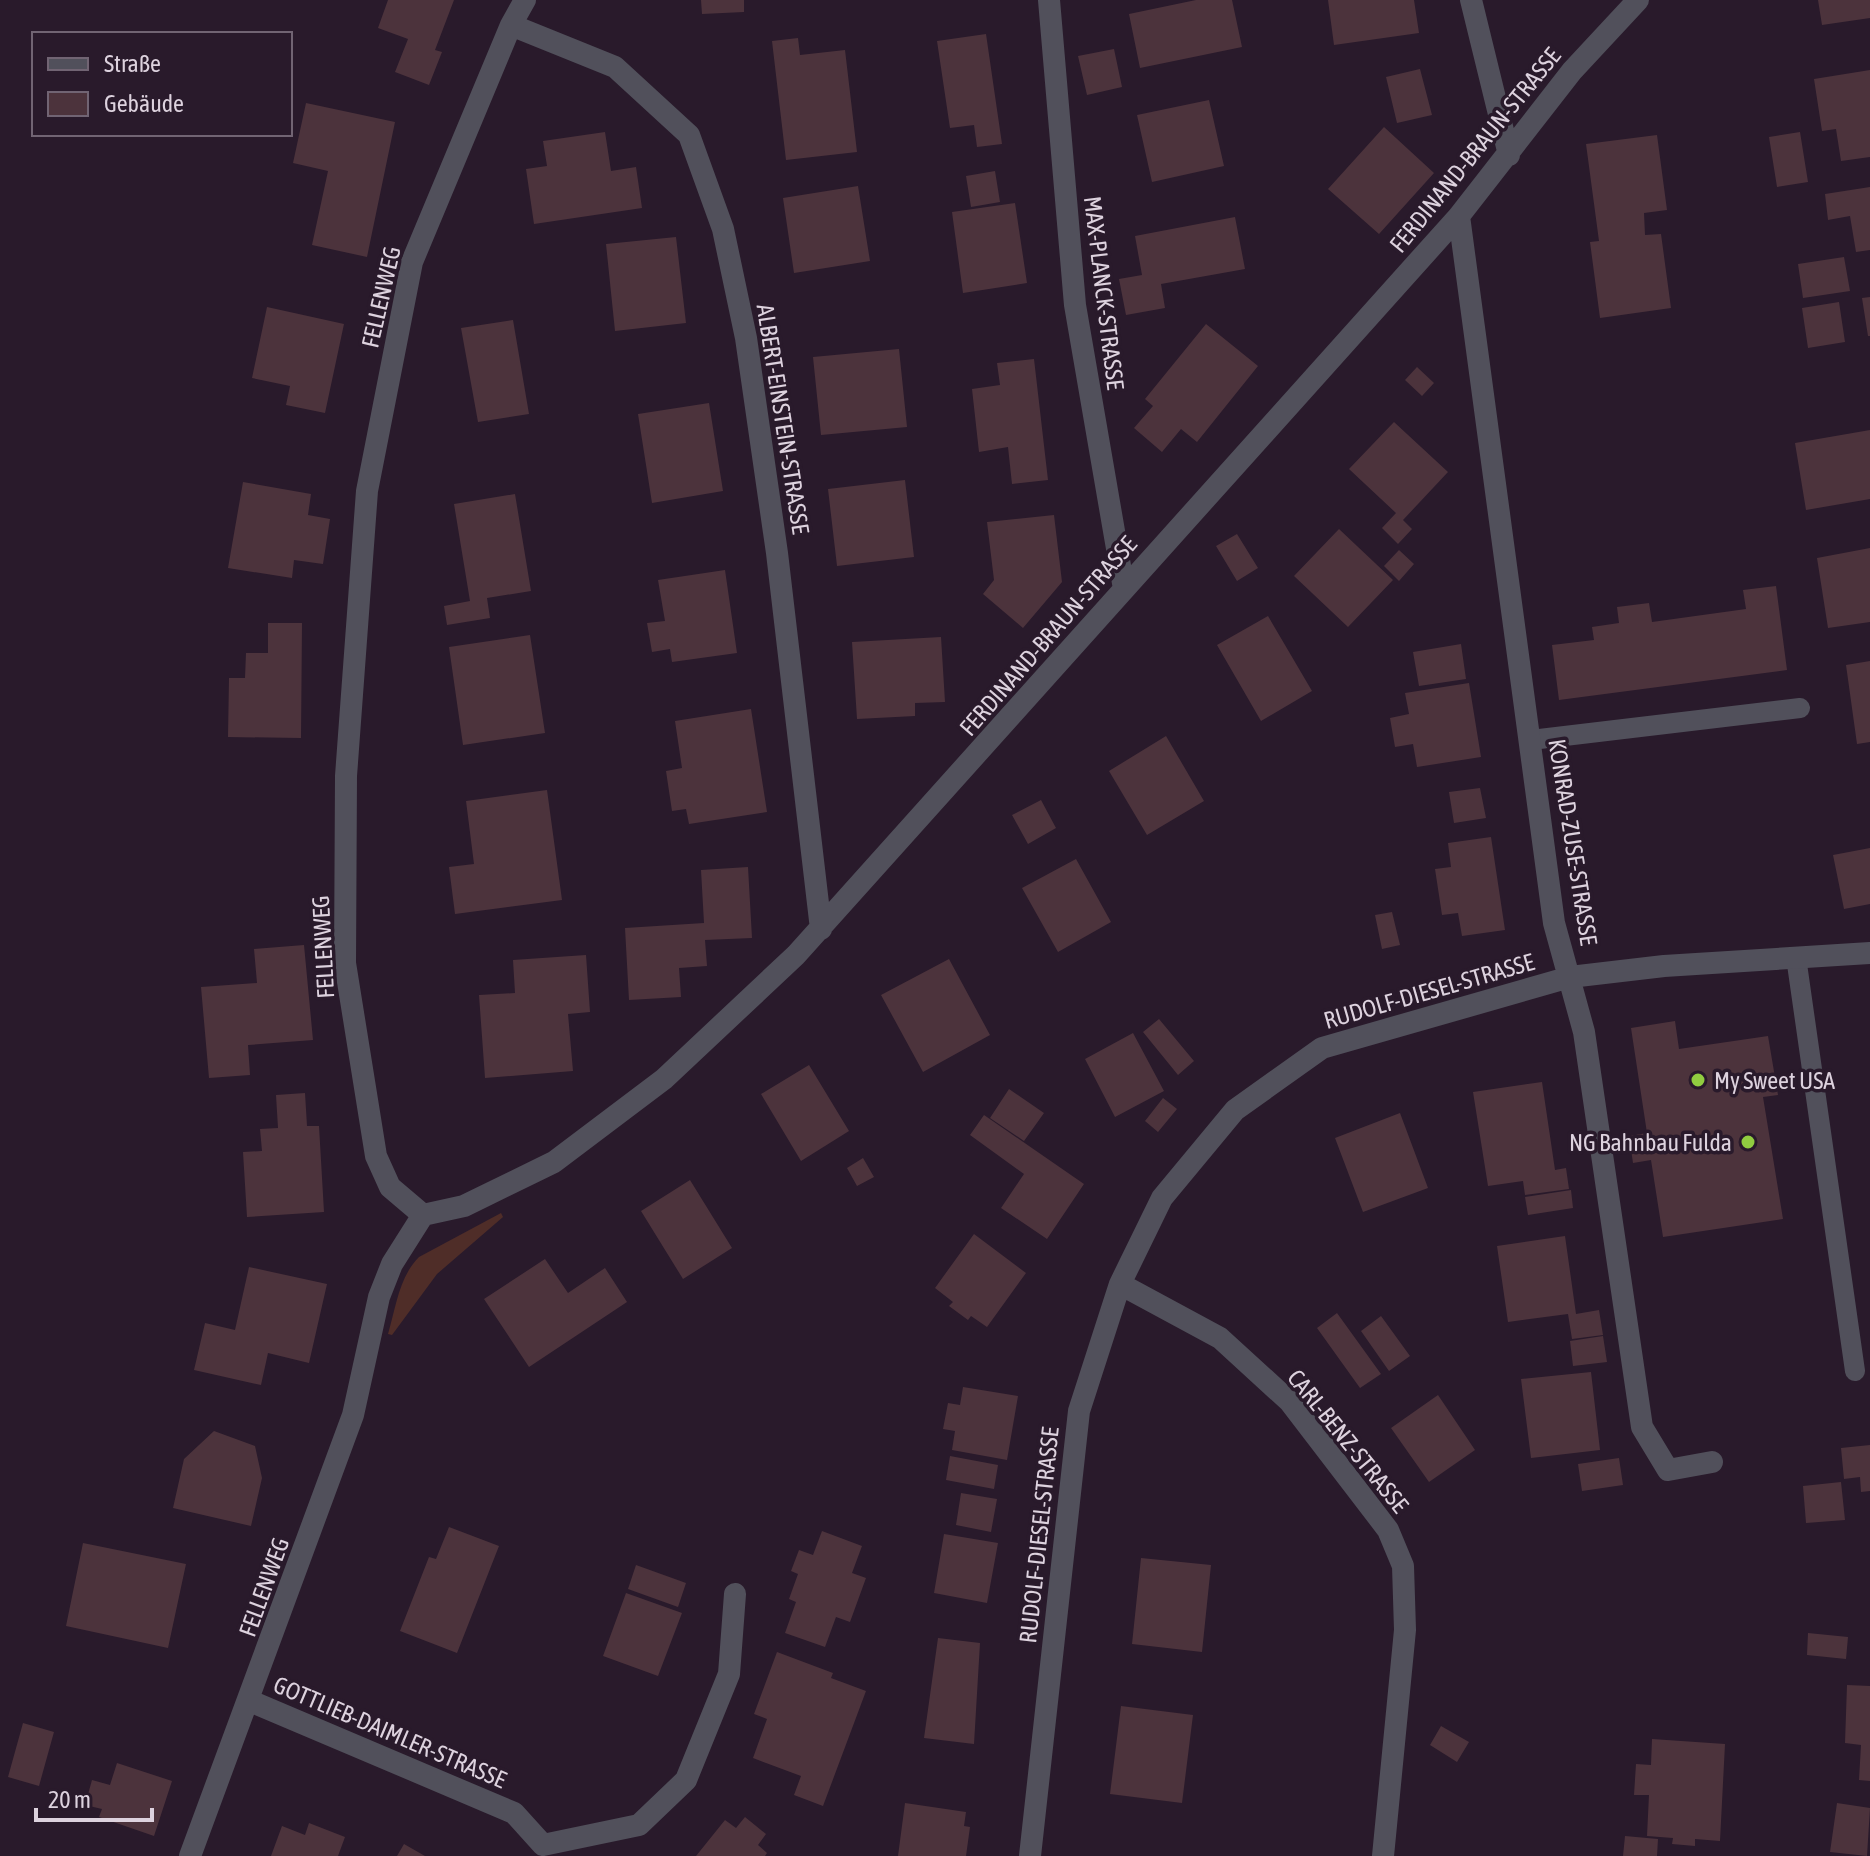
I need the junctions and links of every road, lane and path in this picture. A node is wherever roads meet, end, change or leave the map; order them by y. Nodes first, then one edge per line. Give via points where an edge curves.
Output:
1 (525, 0) edge
2 (1049, 0) edge
3 (1471, 0) edge
4 (1638, 0) edge
5 (511, 25) junction
6 (1509, 155) junction
7 (1459, 216) junction
8 (1124, 589) junction
9 (1800, 708) dead end
10 (1531, 740) junction
11 (821, 929) junction
12 (1870, 953) edge
13 (1796, 957) junction
14 (1570, 977) junction
15 (423, 1215) junction
16 (1120, 1284) junction
17 (1855, 1371) dead end
18 (1712, 1462) dead end
19 (735, 1594) dead end
20 (250, 1701) junction
21 (544, 1851) edge
22 (1385, 1854) edge
23 (190, 1856) edge
24 (1030, 1856) edge

1 - 5 street, FELLENWEG
2 - 8 street, MAX-PLANCK-STRASSE via 1075,305
3 - 6 street
4 - 6 street, FERDINAND-BRAUN-STRASSE via 1572,71
5 - 11 street, ALBERT-EINSTEIN-STRASSE via 615,67 689,135 723,229 746,338 777,553
5 - 15 street, FELLENWEG via 412,262 367,491 363,538 346,776 345,963 376,1156 390,1187
6 - 7 street, FERDINAND-BRAUN-STRASSE
7 - 8 street, FERDINAND-BRAUN-STRASSE
7 - 10 street, KONRAD-ZUSE-STRASSE
8 - 11 street, FERDINAND-BRAUN-STRASSE
9 - 10 lane
10 - 14 street, KONRAD-ZUSE-STRASSE via 1554,923
11 - 15 street, FERDINAND-BRAUN-STRASSE via 731,1020 608,1124 515,1184 464,1206
12 - 13 street, RUDOLF-DIESEL-STRASSE
13 - 14 street, RUDOLF-DIESEL-STRASSE
13 - 17 lane
14 - 16 street, RUDOLF-DIESEL-STRASSE via 1322,1048 1235,1110 1162,1198
14 - 18 street, KONRAD-ZUSE-STRASSE via 1584,1032 1642,1427 1668,1470
15 - 20 street, FELLENWEG via 392,1264 379,1297 353,1415
16 - 22 street, CARL-BENZ-STRASSE via 1220,1338 1290,1402 1388,1530 1403,1566 1405,1630
16 - 24 street, RUDOLF-DIESEL-STRASSE via 1079,1411
19 - 21 street, GOTTLIEB-DAIMLER-STRASSE via 729,1674 686,1780 639,1825
20 - 21 street, GOTTLIEB-DAIMLER-STRASSE via 514,1813
20 - 23 street, FELLENWEG

